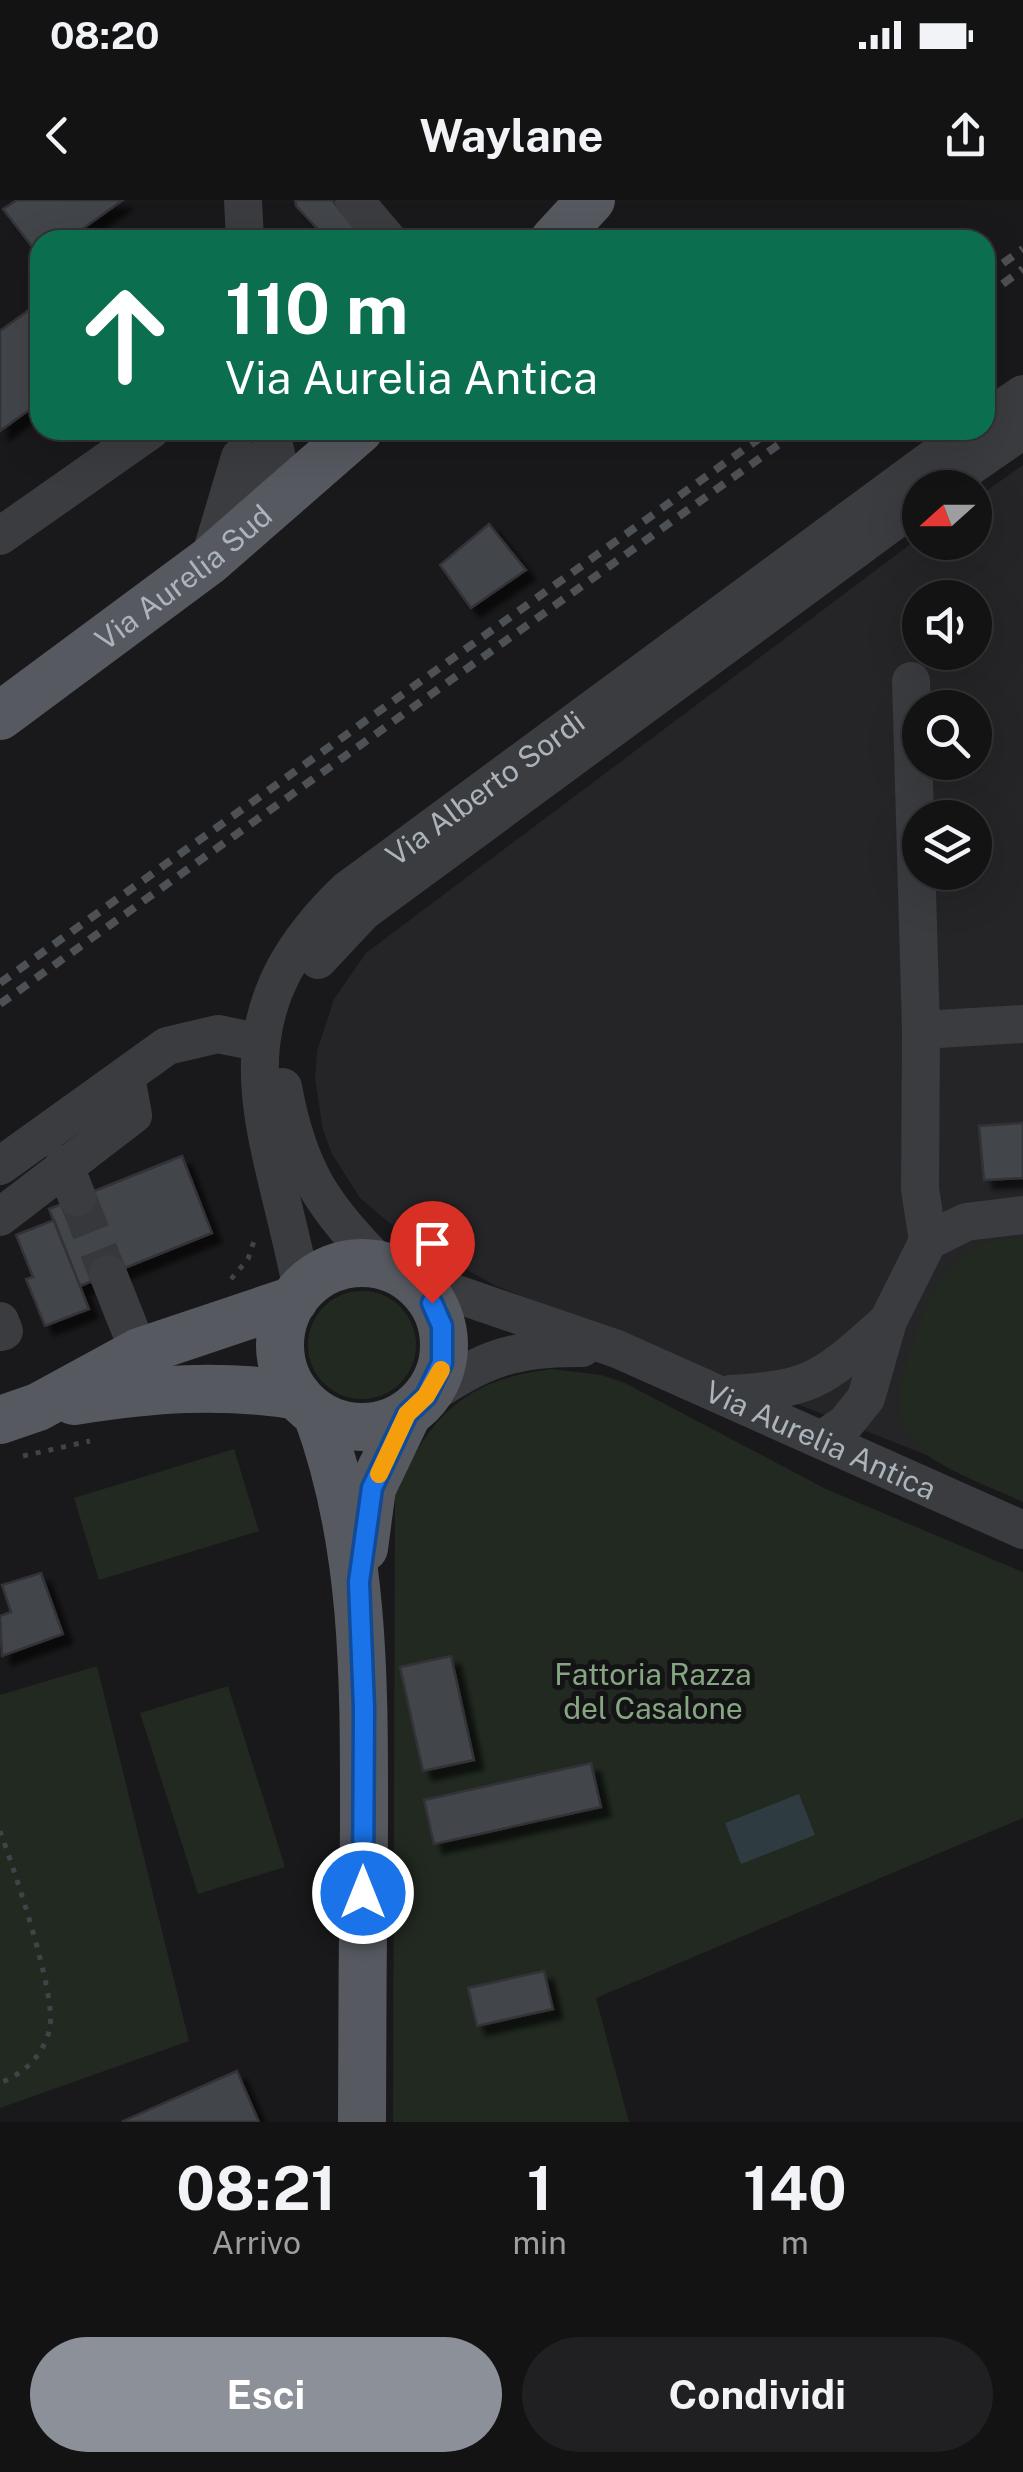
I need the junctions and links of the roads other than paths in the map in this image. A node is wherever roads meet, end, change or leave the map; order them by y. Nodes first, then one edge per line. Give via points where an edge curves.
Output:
1 (243, 200) edge
2 (354, 200) edge
3 (591, 200) edge
4 (241, 230) edge
5 (380, 230) edge
6 (563, 230) edge
7 (1023, 394) edge
8 (995, 413) edge
9 (1023, 430) edge
10 (137, 440) edge
11 (956, 440) edge
12 (257, 443) edge
13 (342, 445) edge
14 (965, 470) edge
15 (274, 507) junction
16 (902, 515) edge
17 (0, 536) edge
18 (210, 562) junction
19 (910, 681) dead end
20 (0, 716) edge
21 (1023, 1024) edge
22 (922, 1030) junction
23 (258, 1042) junction
24 (126, 1077) junction
25 (0, 1166) edge
26 (1023, 1215) edge
27 (0, 1216) edge
28 (928, 1240) junction
29 (394, 1271) junction
30 (108, 1274) tunnel mouth
31 (298, 1295) junction
32 (0, 1321) edge
33 (888, 1321) junction
34 (0, 1332) edge
35 (618, 1349) junction
36 (140, 1352) junction
37 (837, 1366) junction
38 (728, 1394) junction
39 (866, 1398) junction
40 (308, 1405) junction
41 (417, 1406) junction
42 (19, 1414) edge
43 (823, 1439) junction
44 (882, 1466) junction
45 (1023, 1530) edge
46 (359, 1582) junction
47 (362, 2122) edge

1 - 4 street
2 - 5 street
3 - 6 main road
7 - 8 street
9 - 14 street
10 - 17 street
11 - 23 street, Via Alberto Sordi via 346,890 288,961
12 - 13 street via 302,458
12 - 15 street via 279,487
12 - 18 street
13 - 15 main road, Via Aurelia Sud
15 - 18 main road, Via Aurelia Sud
16 - 29 street, Via Alberto Sordi via 363,912 324,950 288,1023 283,1090 300,1154 325,1207
18 - 20 main road, Via Aurelia Sud
19 - 22 street
21 - 22 street
22 - 28 street via 920,1190
23 - 24 street via 198,1036 168,1046
23 - 31 street, Via Alberto Sordi via 260,1105
24 - 25 street
24 - 27 street via 133,1115 71,1181
26 - 28 street via 966,1222
28 - 33 street
29 - 31 main road, Via Aurelia Antica via 338,1267
29 - 35 street, Via Aurelia Antica
29 - 41 main road via 426,1293 442,1326 442,1363
30 - 36 street
31 - 36 main road, Via Aurelia Antica
31 - 40 main road via 281,1348 286,1374
32 - 34 street
33 - 37 street
33 - 39 street
35 - 38 street, Via Aurelia Antica
35 - 41 street, Via Aurelia Antica via 512,1352 486,1360
36 - 42 main road, Via Aurelia Antica
37 - 38 street via 786,1390
37 - 43 street
38 - 43 street, Via Aurelia Antica
39 - 43 street
39 - 44 street
40 - 41 main road, Via Aurelia Antica via 342,1424 368,1427
40 - 42 main road, Via Aurelia Antica via 234,1387 163,1387
40 - 46 main road via 339,1485
41 - 46 main road via 372,1488
43 - 44 street, Via Aurelia Antica
44 - 45 street, Via Aurelia Antica
46 - 47 main road

